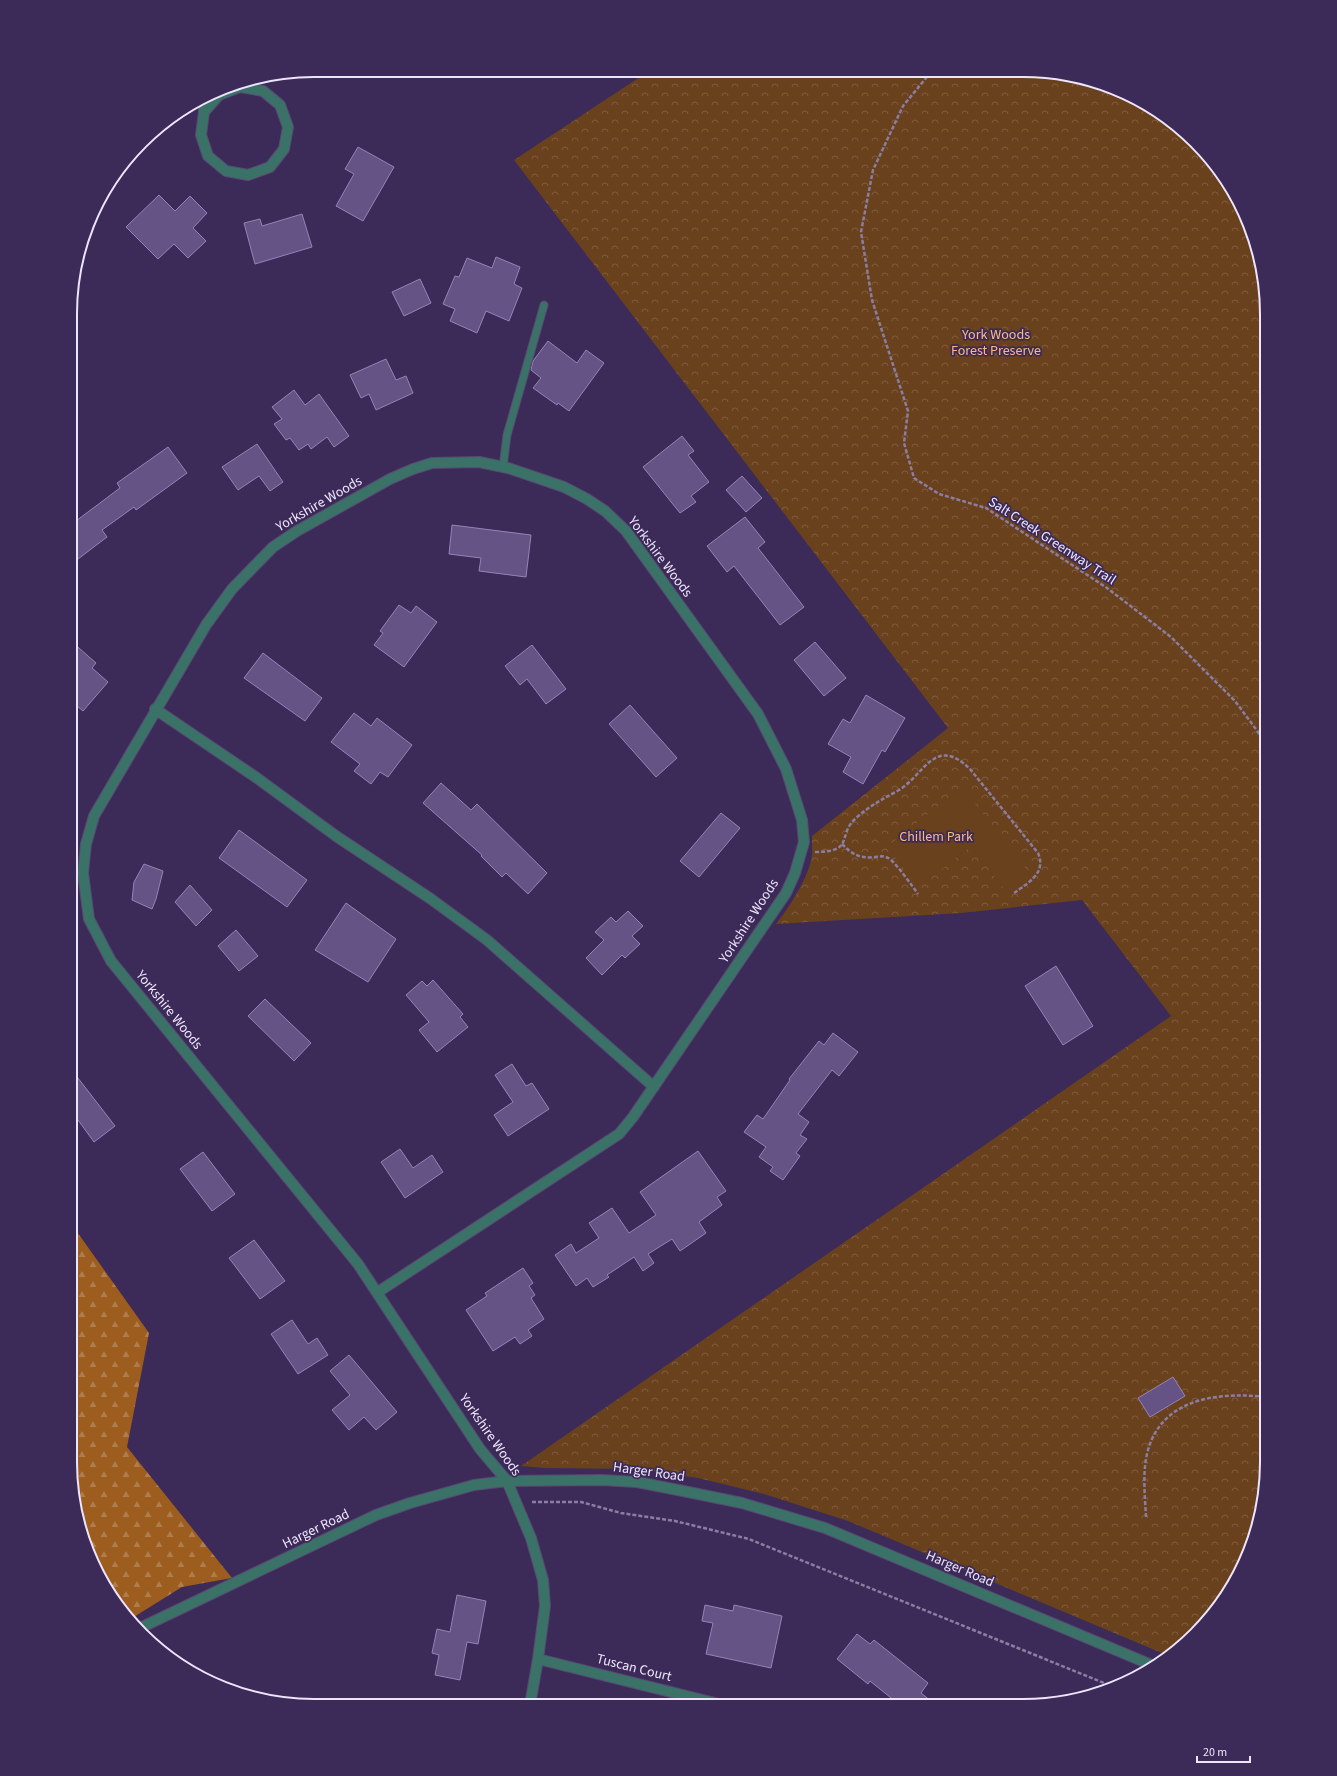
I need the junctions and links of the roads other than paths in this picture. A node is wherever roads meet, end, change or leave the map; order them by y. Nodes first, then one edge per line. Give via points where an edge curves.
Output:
1 (244, 88) edge
2 (217, 98) edge
3 (204, 104) edge
4 (204, 112) junction
5 (544, 305) dead end
6 (503, 467) junction
7 (155, 709) junction
8 (654, 1087) junction
9 (378, 1292) junction
10 (507, 1481) junction
11 (143, 1627) edge
12 (538, 1659) junction
13 (1148, 1663) edge
14 (531, 1699) edge
15 (699, 1699) edge

1 - 4 street via 263,91 280,106 288,127 284,149 270,167 248,174 226,171 208,156 200,135
2 - 4 street
3 - 4 street
5 - 6 lane via 507,434
6 - 7 street, Yorkshire Woods via 479,462 453,461 432,463 413,469 297,531 273,547 232,589 206,625
6 - 8 street, Yorkshire Woods via 564,487 605,511 626,531 758,714 786,769 802,820 804,842 786,894
7 - 8 street via 487,940
7 - 9 street, Yorkshire Woods via 94,816 86,844 83,873 89,919 111,961
8 - 9 street, Yorkshire Woods via 619,1134
9 - 10 street, Yorkshire Woods via 480,1449
10 - 11 street, Harger Road via 474,1485 376,1515
10 - 12 street, Yorkshire Woods via 531,1538 543,1580 545,1606
10 - 13 street, Harger Road via 566,1479 637,1482 742,1503 786,1515 825,1528
12 - 14 street, Yorkshire Woods
12 - 15 street, Tuscan Court

